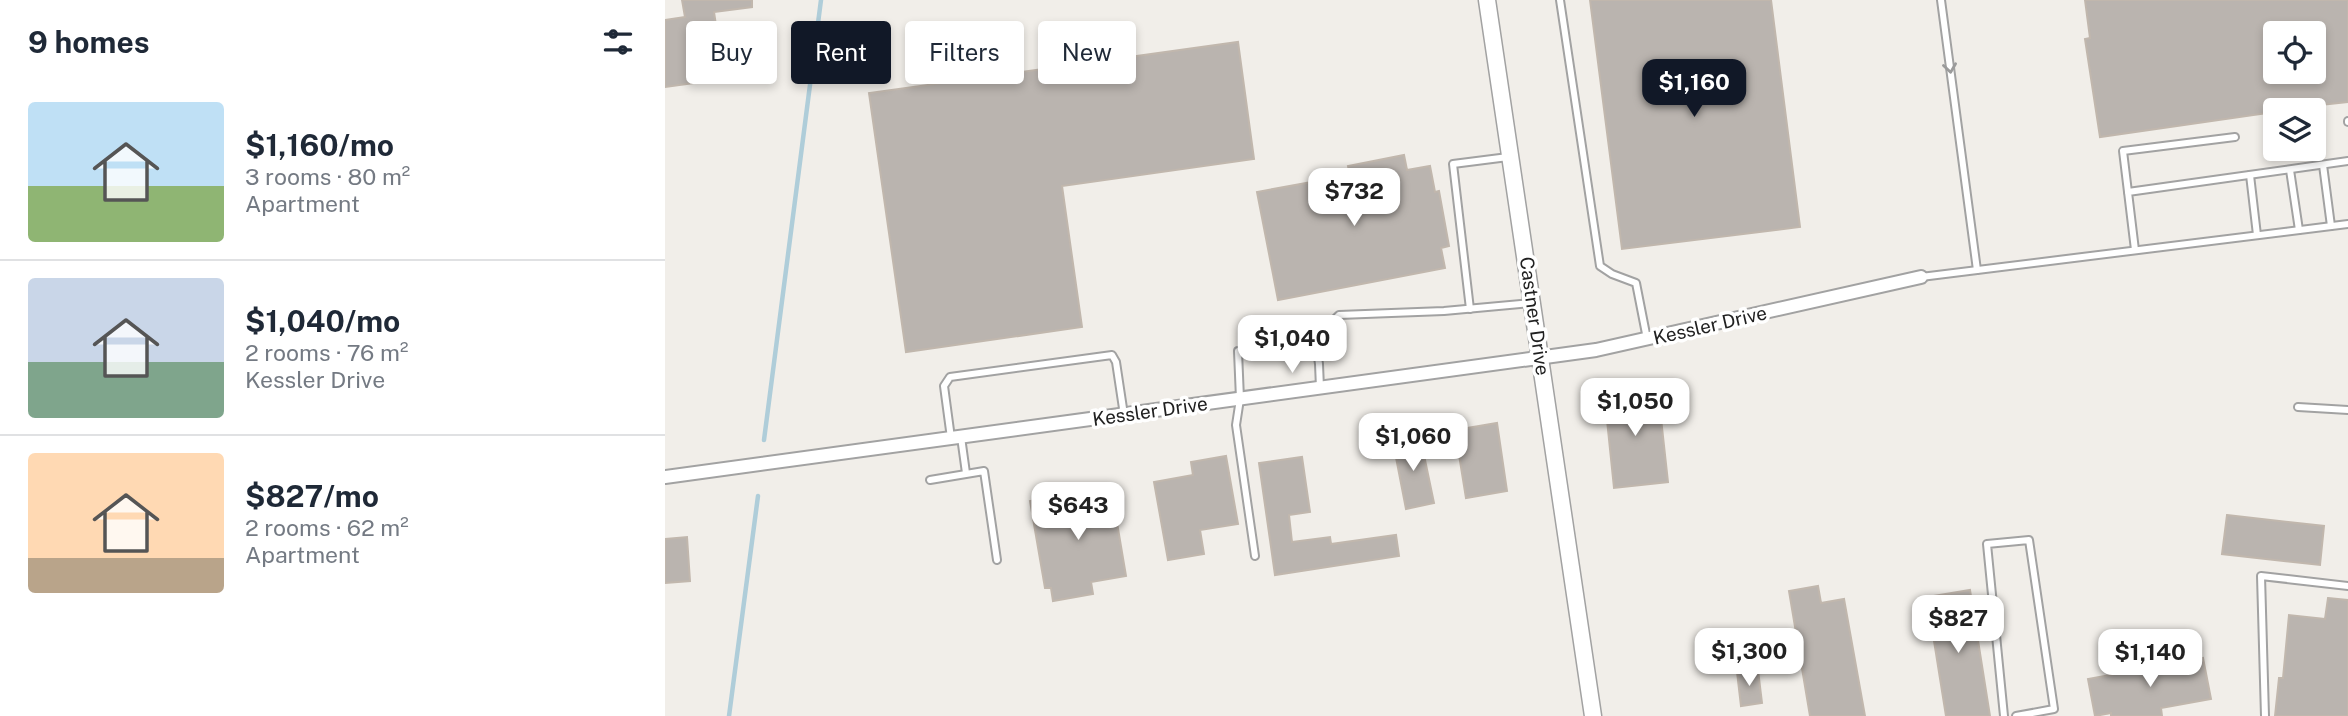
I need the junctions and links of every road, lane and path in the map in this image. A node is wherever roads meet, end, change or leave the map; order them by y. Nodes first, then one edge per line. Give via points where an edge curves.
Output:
1 (1487, 0) edge
2 (1560, 0) edge
3 (1941, 0) edge
4 (2235, 137) dead end
5 (1512, 157) junction
6 (2348, 161) edge
7 (2323, 165) junction
8 (2290, 170) junction
9 (2250, 175) junction
10 (2128, 192) junction
11 (2348, 224) edge
12 (2331, 226) junction
13 (2299, 230) junction
14 (2257, 235) junction
15 (2136, 250) junction
16 (1977, 270) junction
17 (1921, 277) joint
18 (1533, 303) junction
19 (1470, 309) junction
20 (1647, 339) junction
21 (1316, 344) junction
22 (1541, 358) junction
23 (1320, 388) junction
24 (1240, 399) junction
25 (2298, 407) dead end
26 (2348, 410) edge
27 (1124, 415) junction
28 (956, 437) junction
29 (966, 473) junction
30 (665, 477) edge
31 (930, 480) dead end
32 (1255, 556) dead end
33 (997, 560) dead end
34 (2348, 586) edge
35 (1593, 716) edge
36 (2004, 716) edge
37 (2016, 716) edge
38 (2266, 716) edge

1 - 5 street, Castner Drive
2 - 20 lane via 1600,266 1636,283
3 -> 16 lane
4 - 10 lane via 2123,152
5 - 18 street, Castner Drive
5 - 19 lane via 1453,164
6 - 7 lane
7 - 8 lane
7 - 12 lane
8 - 9 lane
8 - 13 lane
9 - 10 lane
9 - 14 lane
10 - 15 lane
11 - 12 lane
12 - 13 lane
13 - 14 lane
14 - 15 lane
15 - 16 lane
16 - 17 lane
17 - 20 street, Kessler Drive
18 - 19 lane
18 - 22 street, Castner Drive
19 - 21 lane via 1339,315
20 - 22 street, Kessler Drive
21 - 23 lane
21 - 24 lane via 1238,351
22 - 23 street, Kessler Drive
22 - 35 street, Castner Drive
23 - 24 street, Kessler Drive
24 - 27 street, Kessler Drive
24 - 32 lane via 1236,425
25 - 26 lane
27 - 28 street, Kessler Drive
27 - 28 lane via 1112,355 950,377 944,386
28 - 29 lane
28 - 30 street, Kessler Drive
29 - 31 lane
29 - 33 lane via 983,471
34 - 38 lane via 2262,576
36 - 37 lane via 1987,544 2029,540 2055,709

